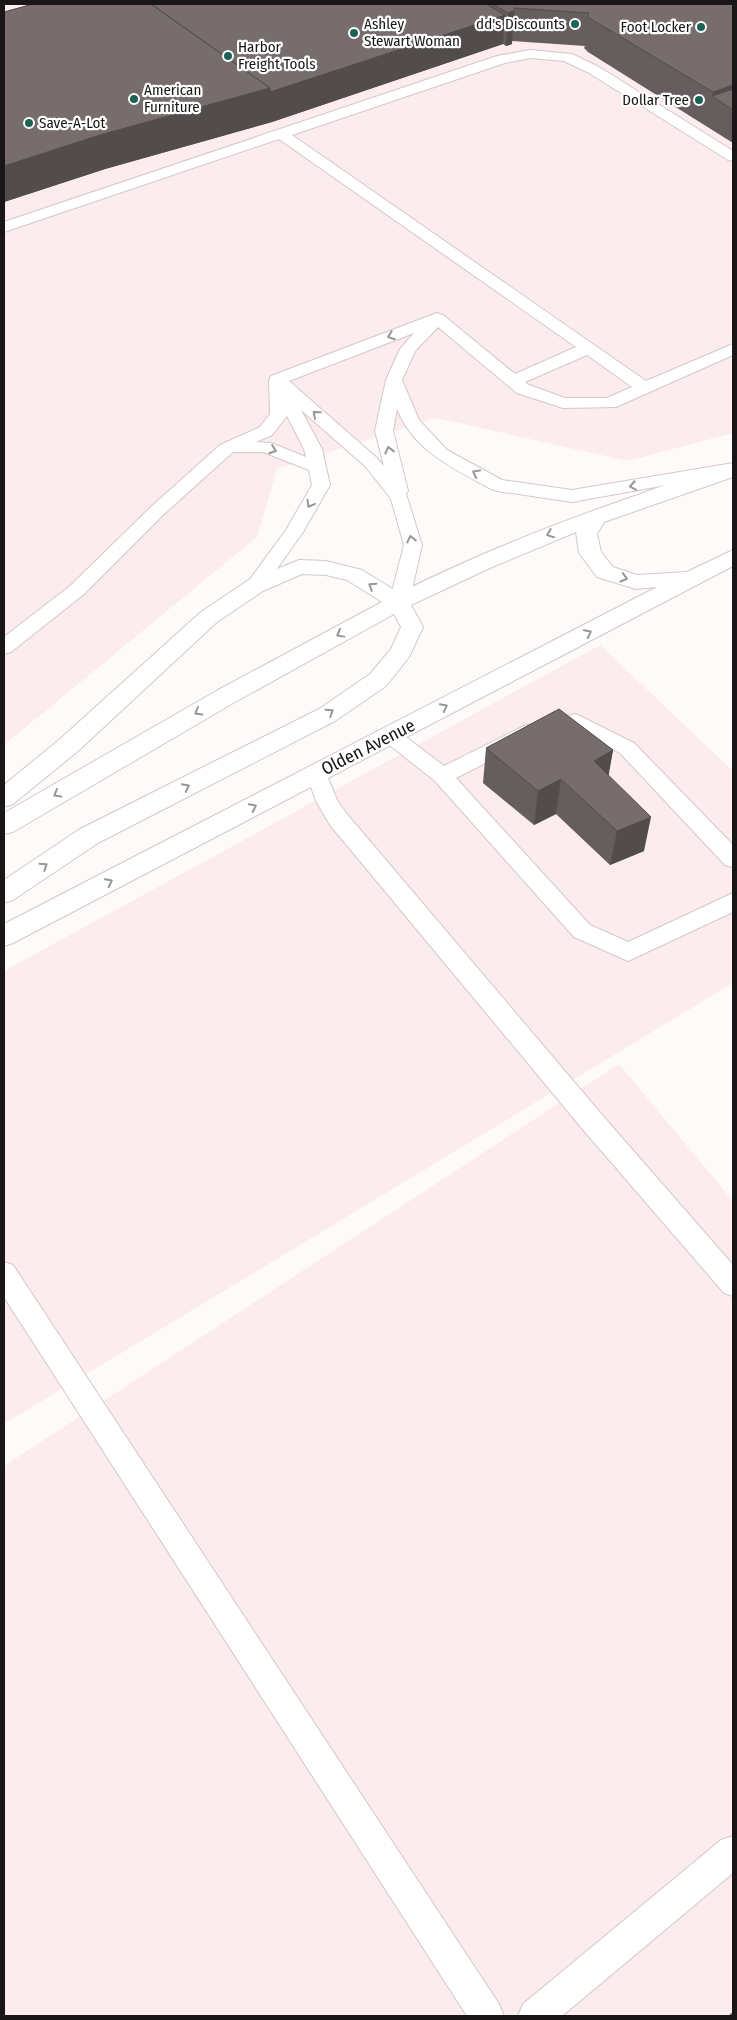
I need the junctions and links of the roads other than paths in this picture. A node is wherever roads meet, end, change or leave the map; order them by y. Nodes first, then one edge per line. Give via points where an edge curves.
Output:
1 (280, 133) junction
2 (733, 157) edge
3 (4, 227) edge
4 (437, 318) junction
5 (588, 348) junction
6 (733, 349) edge
7 (277, 380) junction
8 (394, 380) junction
9 (512, 381) junction
10 (645, 388) junction
11 (226, 449) junction
12 (317, 467) junction
13 (733, 469) edge
14 (400, 498) junction
15 (596, 516) junction
16 (733, 557) edge
17 (696, 577) junction
18 (255, 586) junction
19 (398, 603) junction
20 (4, 646) edge
21 (390, 735) junction
22 (317, 774) junction
23 (442, 776) junction
24 (4, 798) edge
25 (4, 824) edge
26 (733, 859) edge
27 (4, 893) edge
28 (733, 902) edge
29 (4, 936) edge
30 (4, 1274) edge
31 (733, 1284) edge
32 (733, 1852) edge
33 (487, 2016) edge
34 (535, 2016) edge

1 - 2 lane via 502,59 530,54 567,57 594,70
1 - 3 lane
1 - 5 lane
4 -> 7 lane
4 - 8 lane via 408,349
4 - 9 lane
5 - 9 lane
5 - 10 lane
6 - 10 lane
7 - 11 lane via 279,415 266,431
7 - 12 lane via 313,450
14 -> 7 lane via 371,462
13 -> 8 lane via 572,496 497,485 441,454 411,422
14 -> 8 lane via 384,431
9 - 10 lane via 523,389 563,403 610,402
11 -> 12 lane via 265,447
11 - 20 lane via 77,590
12 -> 18 lane via 321,485 294,532
13 - 15 main road
19 -> 14 lane via 413,546
15 -> 17 main road via 586,534 590,553 604,572 636,582
15 -> 19 main road via 545,535
16 - 17 main road, Olden Avenue
21 -> 17 main road, Olden Avenue
19 -> 18 main road via 354,574 326,568 299,567
18 - 24 main road via 209,617 69,745
19 -> 25 main road via 237,690
27 -> 19 main road via 89,836 327,715 378,680 401,652 412,627
21 - 22 main road, Olden Avenue
21 - 23 lane
29 -> 22 main road, Olden Avenue
22 - 31 lane via 326,801 338,819
23 - 26 lane via 531,731 576,721 627,748
23 - 28 lane via 582,931 628,952
30 - 33 lane
32 - 34 lane

